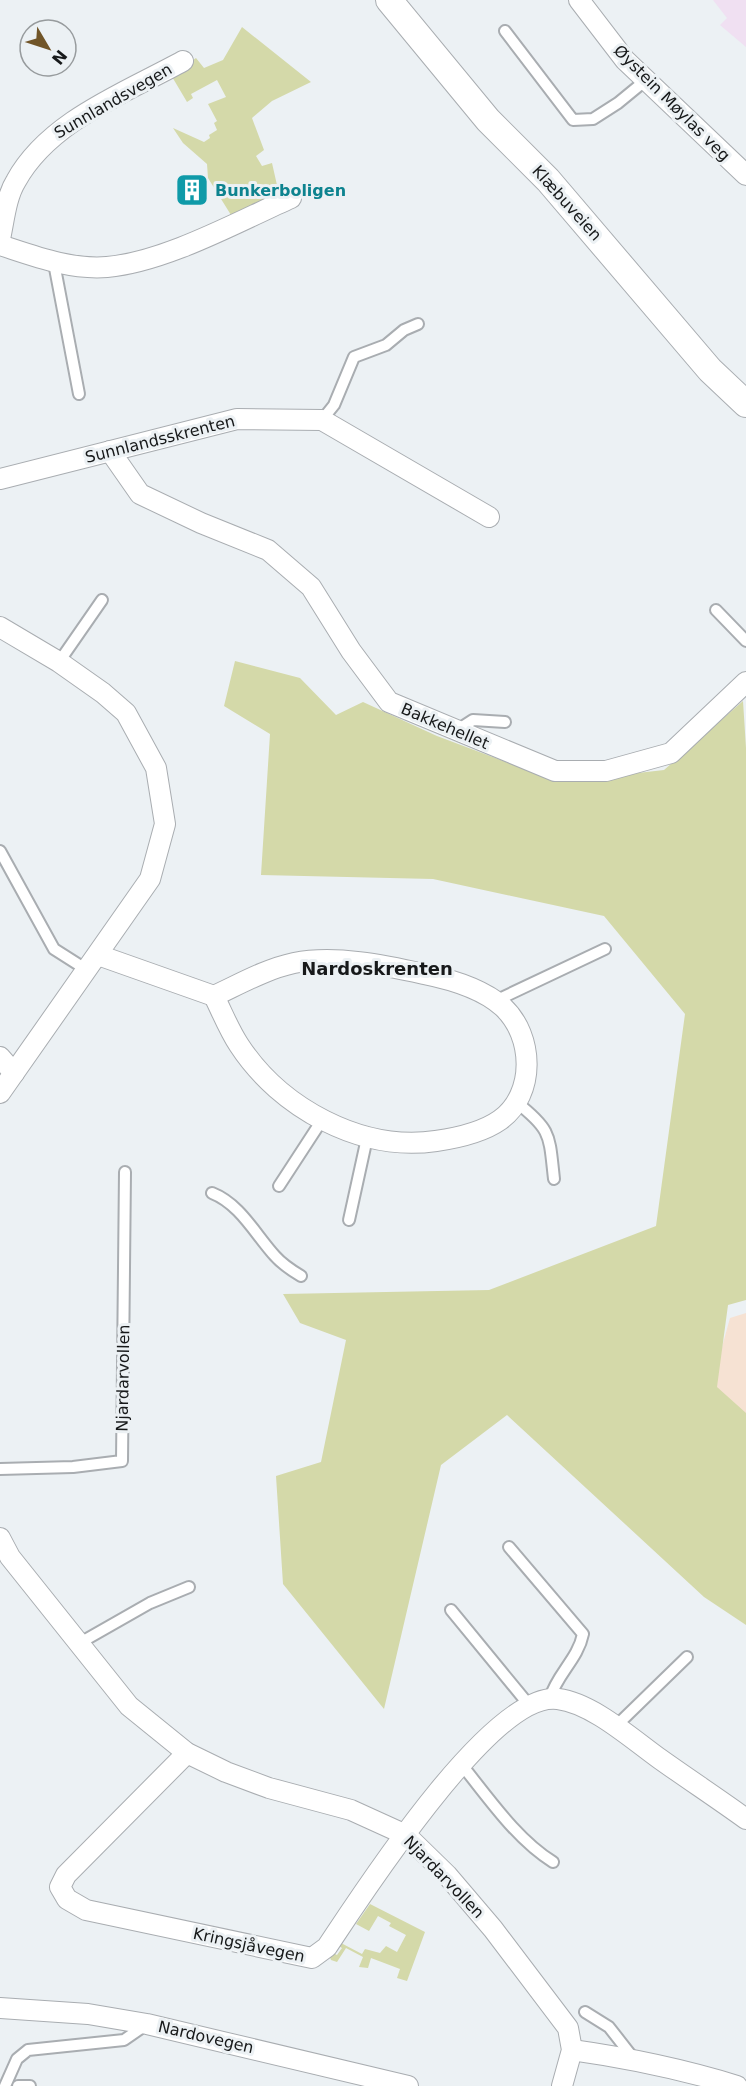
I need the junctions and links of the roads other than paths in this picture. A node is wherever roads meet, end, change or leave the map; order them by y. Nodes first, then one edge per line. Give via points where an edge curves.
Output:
1 (389, 0) edge
2 (579, 0) edge
3 (505, 31) dead end
4 (183, 61) dead end
5 (646, 80) junction
6 (746, 175) edge
7 (291, 198) dead end
8 (0, 239) edge
9 (0, 245) edge
10 (54, 263) junction
11 (418, 324) dead end
12 (79, 394) dead end
13 (746, 404) edge
14 (322, 420) junction
15 (110, 451) junction
16 (0, 479) edge
17 (489, 517) dead end
18 (102, 600) dead end
19 (717, 610) dead end
20 (0, 627) edge
21 (746, 641) edge
22 (59, 662) junction
23 (746, 682) edge
24 (505, 722) dead end
25 (455, 731) junction
26 (0, 851) edge
27 (605, 949) dead end
28 (93, 963) junction
29 (214, 996) junction
30 (494, 1002) junction
31 (0, 1057) edge
32 (14, 1073) junction
33 (0, 1093) edge
34 (516, 1102) junction
35 (322, 1120) junction
36 (367, 1138) junction
37 (125, 1172) dead end
38 (554, 1179) dead end
39 (279, 1186) dead end
40 (212, 1193) dead end
41 (349, 1220) dead end
42 (301, 1276) dead end
43 (0, 1469) edge
44 (0, 1538) edge
45 (510, 1547) dead end
46 (189, 1587) dead end
47 (451, 1610) dead end
48 (78, 1644) junction
49 (687, 1657) dead end
50 (550, 1698) junction
51 (529, 1705) junction
52 (615, 1727) junction
53 (187, 1753) junction
54 (461, 1764) junction
55 (746, 1819) edge
56 (406, 1835) junction
57 (553, 1862) dead end
58 (0, 2008) edge
59 (585, 2012) dead end
60 (147, 2024) junction
61 (572, 2050) junction
62 (635, 2059) junction
63 (385, 2084) edge
64 (5, 2086) edge
65 (18, 2086) edge
66 (30, 2086) edge
67 (408, 2086) edge
68 (562, 2086) edge
69 (737, 2086) edge

1 - 13 street, Klæbuveien via 488,120 548,180 710,370
2 - 5 street, Øystein Møylas veg via 625,60
3 - 5 lane via 573,120 593,119
4 - 8 street, Sunnlandsvegen via 62,128 36,150 14,183
5 - 6 street, Øystein Møylas veg
7 - 10 street via 150,259 106,267
9 - 10 street
10 - 12 lane
11 - 14 lane via 386,345 354,357 334,405
14 - 15 street, Sunnlandsskrenten via 237,419
14 - 17 street, Sunnlandsskrenten
15 - 16 street, Sunnlandsskrenten
15 - 25 street, Bakkehellet via 140,494 268,550 311,587 389,702
18 - 22 lane
19 - 21 lane
20 - 22 street
22 - 28 street via 126,713 156,768 165,824 150,879
23 - 25 street, Bakkehellet via 671,753 606,771 555,771
24 - 25 lane via 473,720
26 - 28 lane via 54,949
27 - 30 lane
28 - 29 street
28 - 32 street
29 - 30 street via 257,975 294,963 334,960 445,978
29 - 35 street via 239,1045 262,1073 287,1098
30 - 34 street via 513,1021 525,1045 528,1068
31 - 32 street
32 - 33 street
34 - 36 street via 501,1120 449,1140 396,1144
34 - 38 lane via 549,1136
35 - 36 street
35 - 39 lane
36 - 41 lane
37 - 43 lane, Njardarvollen via 122,1461
40 - 42 lane via 226,1200 274,1256
44 - 48 street, Njardarvollen via 10,1557
45 - 50 lane via 584,1634 581,1648
46 - 48 lane via 150,1603
47 - 51 lane
48 - 53 street, Njardarvollen via 129,1706
49 - 52 lane
50 - 51 street, Kringsjåvegen
50 - 52 street via 582,1707
51 - 54 street, Kringsjåvegen
52 - 55 street
53 - 56 street, Njardarvollen via 226,1772 351,1810
53 - 56 street, Kringsjåvegen via 66,1875 60,1887 67,1899 86,1910 312,1958 327,1947
54 - 56 street, Kringsjåvegen
54 - 57 lane via 505,1818
56 - 61 street, Njardarvollen via 447,1875 533,1978 568,2028
58 - 60 street, Nardovegen via 88,2014
59 - 62 lane via 609,2027
60 - 63 street, Nardovegen via 296,2057
60 - 64 lane via 124,2040 28,2050 17,2059
61 - 62 street
61 - 68 street
62 - 69 street
63 - 67 street, Nardovegen
65 - 66 lane

